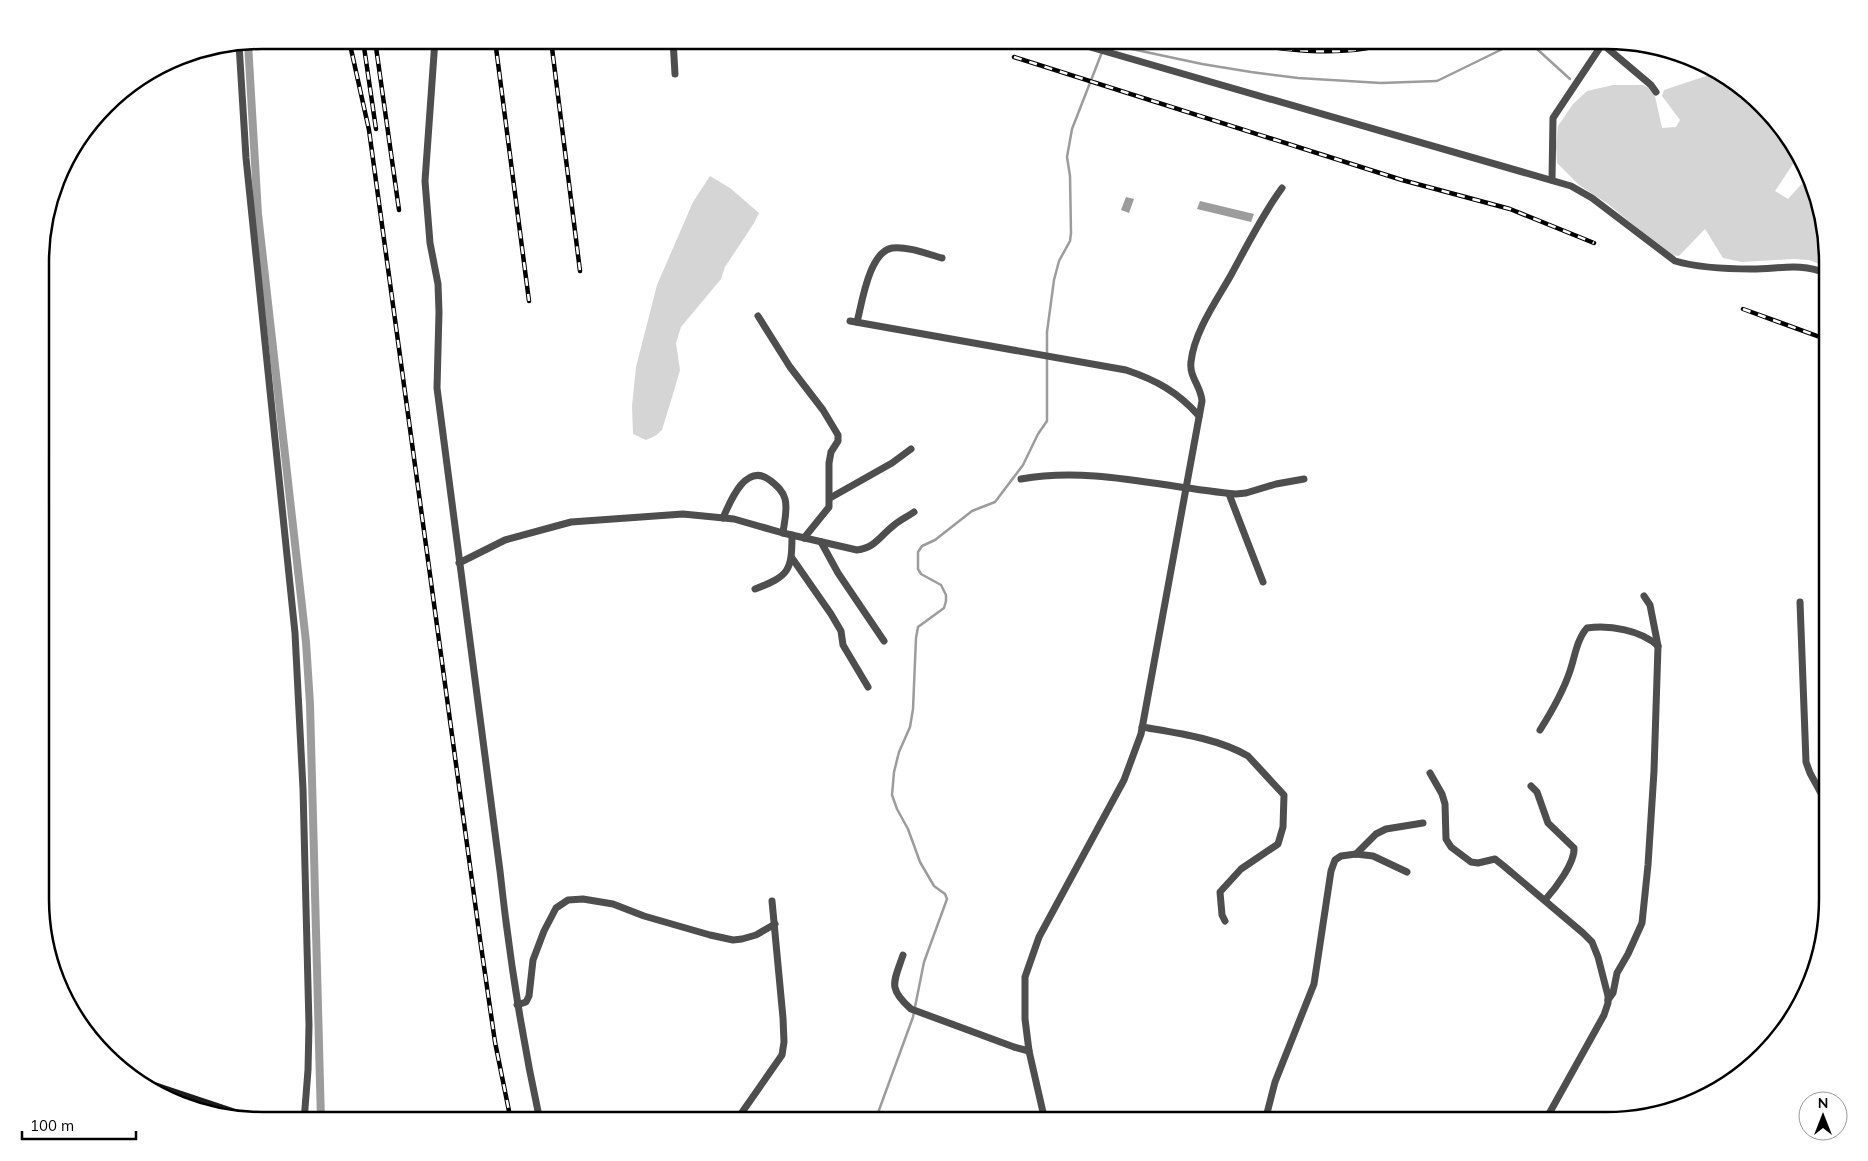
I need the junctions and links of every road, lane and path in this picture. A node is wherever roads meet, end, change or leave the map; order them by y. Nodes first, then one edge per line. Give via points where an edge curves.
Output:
1 (434, 49) edge
2 (674, 49) edge
3 (1099, 49) edge
4 (1598, 49) edge
5 (1608, 49) edge
6 (239, 50) edge
7 (675, 74) dead end
8 (1656, 92) dead end
9 (1552, 180) junction
10 (1282, 188) dead end
11 (942, 258) dead end
12 (1819, 271) edge
13 (758, 316) dead end
14 (1199, 416) junction
15 (911, 449) dead end
16 (1021, 479) dead end
17 (1304, 479) dead end
18 (1186, 487) junction
19 (1229, 494) junction
20 (830, 498) junction
21 (914, 512) dead end
22 (723, 518) junction
23 (783, 533) junction
24 (792, 535) junction
25 (804, 538) junction
26 (822, 542) junction
27 (792, 558) junction
28 (459, 563) junction
29 (1263, 582) dead end
30 (756, 589) dead end
31 (1644, 596) dead end
32 (1800, 602) dead end
33 (884, 641) dead end
34 (1658, 646) junction
35 (868, 687) dead end
36 (1142, 726) junction
37 (1540, 730) dead end
38 (1430, 773) dead end
39 (1531, 786) dead end
40 (1818, 788) edge
41 (1423, 823) dead end
42 (1356, 854) junction
43 (1407, 872) dead end
44 (1545, 900) junction
45 (772, 901) dead end
46 (1224, 921) dead end
47 (775, 924) junction
48 (903, 955) dead end
49 (1608, 1000) junction
50 (517, 1005) junction
51 (1028, 1051) junction
52 (177, 1095) edge
53 (212, 1106) edge
54 (305, 1112) edge
55 (538, 1112) edge
56 (742, 1112) edge
57 (1042, 1112) edge
58 (1267, 1112) edge
59 (1550, 1112) edge

1 - 28 street via 425,182 430,243 438,284 437,388
2 - 7 street
3 - 9 street
4 - 9 street via 1553,118
5 - 8 street
6 - 54 street via 246,158 288,554 299,696 309,1025
9 - 12 street via 1592,198 1675,261 1689,265 1752,269 1804,266
10 - 14 street via 1203,323 1191,361 1193,379 1202,392
11 - 14 street via 906,249 892,248 882,252 870,271 853,322 1126,370 1150,377 1186,401
13 - 20 street via 838,436 829,463
14 - 18 street
15 - 20 street
16 - 18 street via 1100,477
17 - 19 street
18 - 19 street
18 - 36 street
19 - 29 street
20 - 25 street via 829,507
21 - 26 street via 865,549
22 - 23 street
22 - 23 street via 739,486 755,475 764,476 782,491 785,498
22 - 28 street via 683,514 571,522 506,540
23 - 24 street
24 - 25 street
24 - 27 street
25 - 26 street
26 - 33 street
27 - 30 street via 783,575
27 - 35 street via 831,614 841,631 843,645
28 - 50 street
31 - 34 street via 1650,606
32 - 40 street via 1805,747 1808,768
34 - 37 street via 1649,638 1633,633 1600,626 1587,628 1554,708
34 - 49 street via 1654,771 1642,923 1617,973 1613,993
36 - 46 street via 1240,752 1248,756 1284,795 1278,844 1241,869 1220,892
36 - 51 street via 1124,780 1039,937 1025,977
38 - 44 street via 1445,804 1446,839 1451,847 1471,862 1495,859
39 - 44 street via 1537,792 1548,823 1571,844 1574,853
41 - 42 street via 1386,829 1376,834
42 - 43 street via 1373,856
42 - 58 street via 1335,860 1331,871 1314,984 1275,1082
44 - 49 street via 1592,942
45 - 47 street
47 - 50 street via 756,936 733,940 644,916 613,904 568,900 556,908 544,931 533,960 529,996 526,1002
47 - 56 street via 784,1049
48 - 51 street via 893,986 899,997 914,1010
49 - 59 street via 1604,1015
50 - 55 street
51 - 57 street
52 - 53 main road

